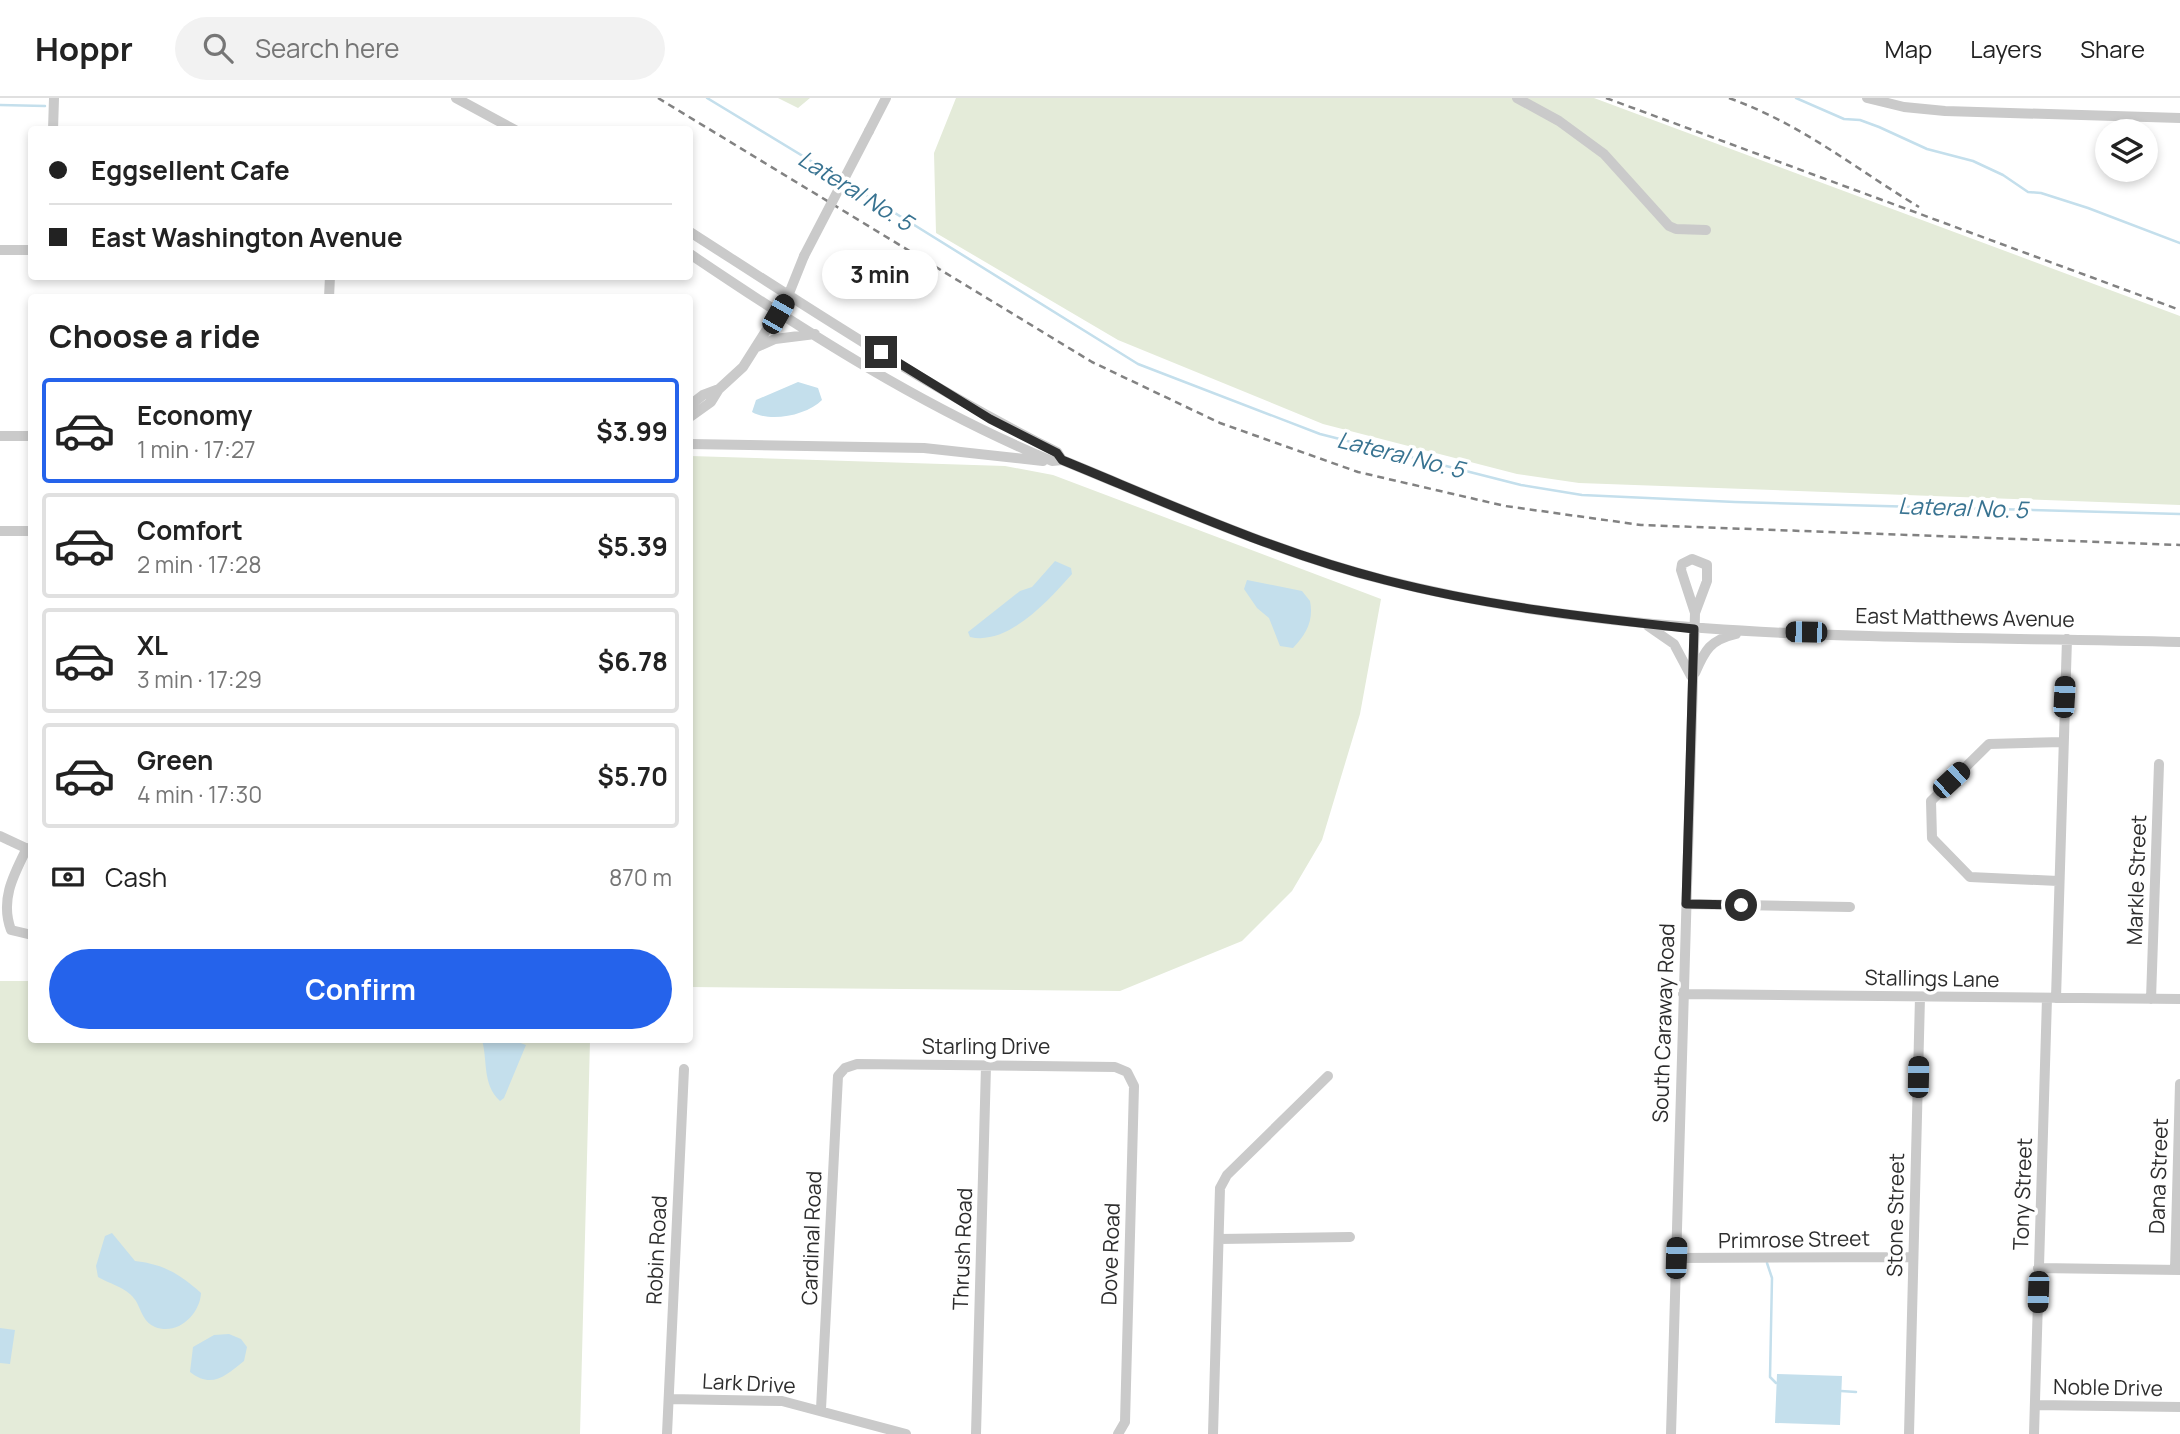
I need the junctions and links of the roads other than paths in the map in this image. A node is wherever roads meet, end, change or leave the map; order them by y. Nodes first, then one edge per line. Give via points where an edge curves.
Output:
1 (54, 98) edge
2 (456, 98) edge
3 (886, 98) edge
4 (1517, 98) edge
5 (1867, 98) edge
6 (2180, 118) edge
7 (53, 126) edge
8 (508, 126) edge
9 (1706, 230) dead end
10 (693, 234) edge
11 (0, 250) edge
12 (28, 250) edge
13 (693, 256) edge
14 (788, 296) junction
15 (778, 314) junction
16 (815, 334) junction
17 (757, 347) junction
18 (719, 389) junction
19 (693, 403) edge
20 (693, 415) edge
21 (0, 436) edge
22 (28, 436) edge
23 (693, 444) edge
24 (1057, 461) junction
25 (0, 531) edge
26 (28, 531) edge
27 (1695, 613) dead end
28 (1642, 624) junction
29 (1694, 629) junction
30 (1751, 631) junction
31 (2067, 639) junction
32 (2180, 642) edge
33 (1693, 679) junction
34 (2062, 742) junction
35 (2159, 764) dead end
36 (0, 836) edge
37 (28, 850) edge
38 (28, 852) edge
39 (2058, 881) junction
40 (1686, 904) junction
41 (1850, 907) dead end
42 (6, 930) edge
43 (28, 933) edge
44 (1683, 995) junction
45 (1920, 997) junction
46 (2052, 998) junction
47 (2151, 999) junction
48 (2180, 999) edge
49 (986, 1066) junction
50 (684, 1069) dead end
51 (842, 1071) joint
52 (1128, 1075) joint
53 (1328, 1076) dead end
54 (2180, 1084) edge
55 (1350, 1237) dead end
56 (1219, 1239) junction
57 (1913, 1257) junction
58 (1676, 1258) junction
59 (2038, 1268) junction
60 (2177, 1269) edge
61 (669, 1399) junction
62 (2035, 1405) junction
63 (2180, 1407) edge
64 (821, 1409) junction
65 (667, 1434) edge
66 (906, 1434) edge
67 (976, 1434) edge
68 (1118, 1434) edge
69 (1213, 1434) edge
70 (1671, 1434) edge
71 (1909, 1434) edge
72 (2034, 1434) edge

1 - 7 street
2 - 8 street
3 - 14 street, bridge
4 - 9 street via 1604,154 1669,226
5 - 6 street via 1945,111
10 - 14 street
11 - 12 street
13 - 15 street
14 - 15 street
14 - 24 street via 990,419 1057,453
15 - 16 street
15 - 17 street
16 - 17 street via 775,339
16 - 24 street via 989,435
17 - 18 street
18 - 19 street
18 - 20 street via 711,402
21 - 22 street
23 - 24 street via 924,448
24 - 28 street, East Matthews Avenue via 1232,529 1384,580
25 - 26 street
27 - 29 street, South Caraway Road
28 - 29 street, East Matthews Avenue
28 - 33 street via 1674,644
29 - 30 street, East Matthews Avenue
29 - 33 street, South Caraway Road
30 - 31 street, East Matthews Avenue
30 - 33 street via 1718,638 1705,648
31 - 32 street, East Matthews Avenue
31 - 34 street, Tony Street
33 - 40 street, South Caraway Road
34 - 39 street, Tony Street
34 - 39 street via 1989,744 1931,801 1932,838 1970,877
35 - 47 street, Markle Street
36 - 37 street
38 - 42 street via 4,900
39 - 46 street, Tony Street
40 - 41 street
40 - 44 street, South Caraway Road
42 - 43 street
44 - 45 street, Stallings Lane
44 - 58 street, South Caraway Road
45 - 46 street, Stallings Lane
45 - 57 street, Stone Street
46 - 47 street, Stallings Lane
46 - 59 street, Tony Street
47 - 48 street, Stallings Lane
49 - 51 street, Starling Drive via 857,1064
49 - 52 street, Starling Drive via 1115,1067
49 - 67 street, Thrush Road
50 - 61 street, Robin Road
51 - 64 street, Cardinal Road via 835,1086
52 - 68 street, Dove Road via 1134,1086 1133,1155 1125,1422
53 - 56 street via 1227,1175 1220,1188
54 - 60 street, Dana Street
55 - 56 street
56 - 69 street
57 - 58 street, Primrose Street
57 - 71 street, Stone Street
58 - 70 street, South Caraway Road
59 - 60 street
59 - 62 street, Tony Street
61 - 64 street, Lark Drive via 758,1399
61 - 65 street, Robin Road
62 - 63 street, Noble Drive
62 - 72 street, Tony Street
64 - 66 street, Lark Drive

